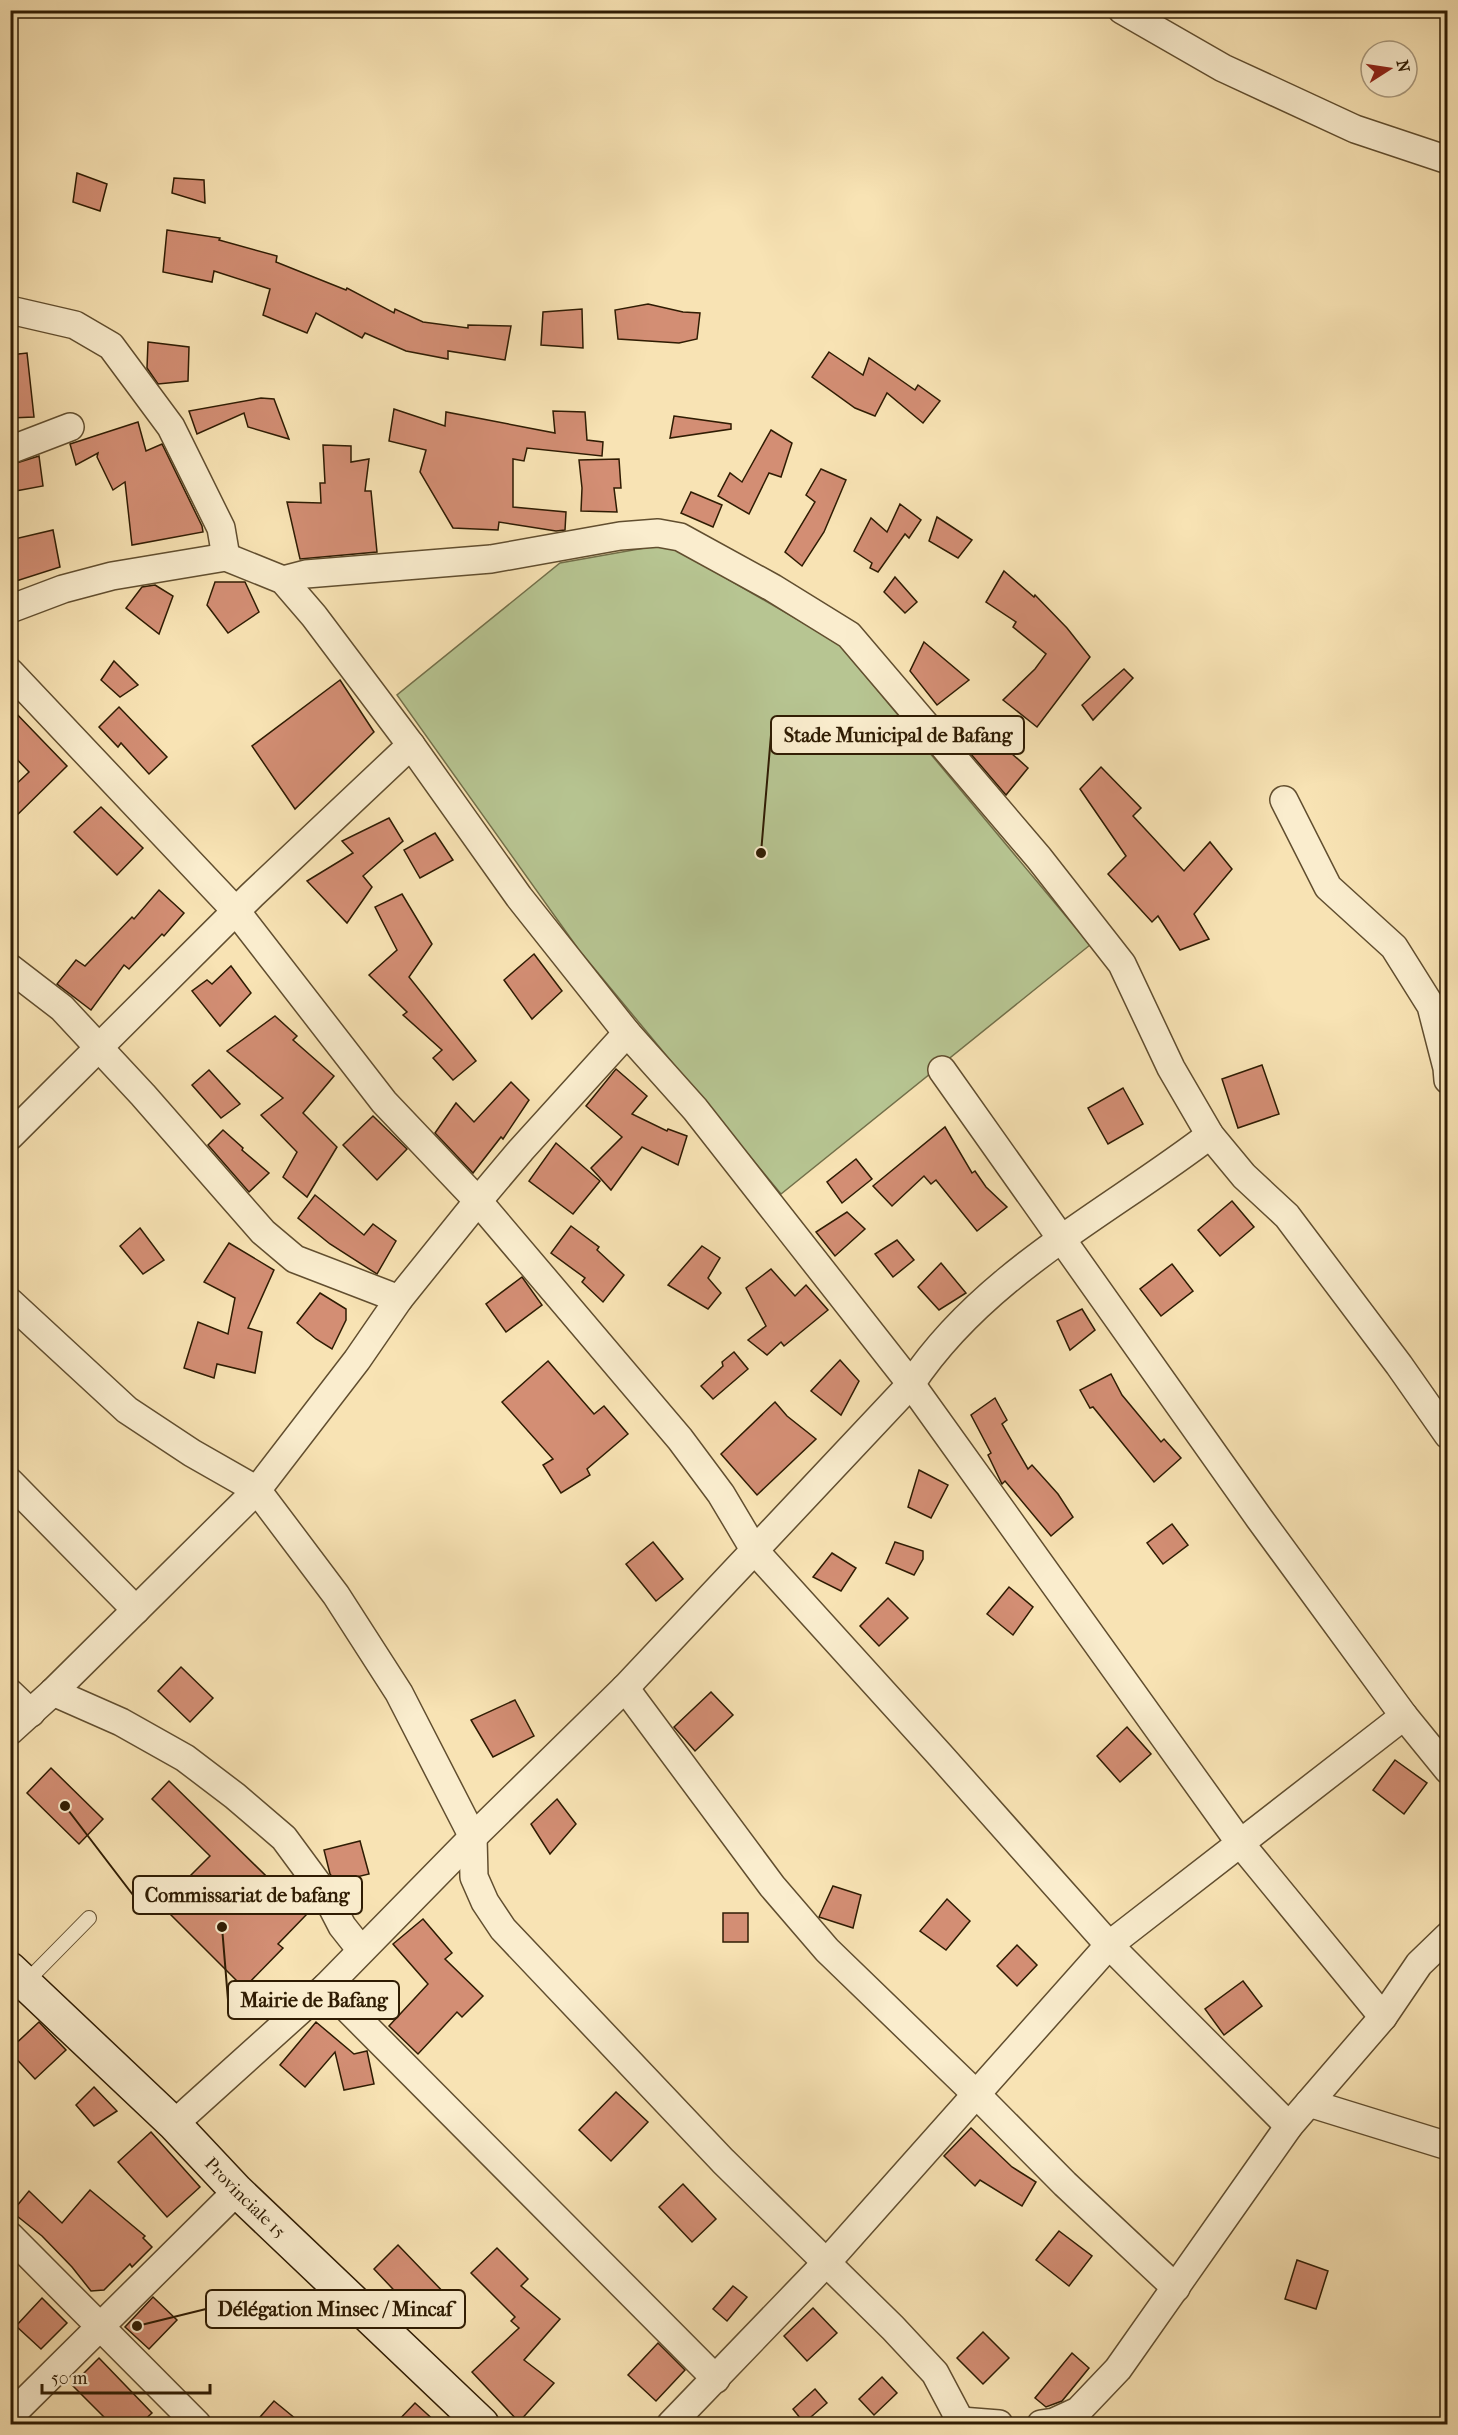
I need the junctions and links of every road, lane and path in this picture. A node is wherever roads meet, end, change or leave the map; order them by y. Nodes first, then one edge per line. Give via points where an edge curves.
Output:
1 (1122, 10) edge
2 (1448, 160) edge
3 (10, 310) edge
4 (70, 427) dead end
5 (10, 450) edge
6 (226, 557) junction
7 (283, 580) junction
8 (10, 609) edge
9 (10, 672) edge
10 (411, 745) junction
11 (1284, 800) dead end
12 (236, 911) junction
13 (10, 968) edge
14 (627, 1033) junction
15 (98, 1049) junction
16 (942, 1070) dead end
17 (1448, 1080) edge
18 (1210, 1135) junction
19 (10, 1136) edge
20 (478, 1201) junction
21 (1060, 1238) junction
22 (399, 1299) junction
23 (10, 1302) edge
24 (911, 1384) junction
25 (1448, 1435) edge
26 (10, 1482) edge
27 (257, 1490) junction
28 (755, 1551) junction
29 (136, 1610) junction
30 (625, 1688) junction
31 (53, 1692) junction
32 (10, 1693) edge
33 (31, 1713) junction
34 (1404, 1716) junction
35 (10, 1731) edge
36 (1448, 1770) edge
37 (473, 1838) junction
38 (1240, 1843) junction
39 (89, 1918) dead end
40 (1448, 1936) edge
41 (1109, 1945) junction
42 (361, 1950) junction
43 (18, 1976) edge
44 (326, 1987) junction
45 (1383, 2017) junction
46 (976, 2094) junction
47 (1309, 2103) junction
48 (174, 2124) junction
49 (1289, 2126) junction
50 (1448, 2146) edge
51 (237, 2191) junction
52 (10, 2236) edge
53 (827, 2262) junction
54 (1176, 2288) junction
55 (101, 2328) junction
56 (716, 2379) junction
57 (10, 2416) edge
58 (962, 2423) edge
59 (197, 2424) edge
60 (482, 2424) edge
61 (671, 2424) edge
62 (999, 2424) edge
63 (1041, 2424) edge

1 - 2 street via 1223,68 1355,129
3 - 6 street via 75,325 111,346 171,427 221,528
4 - 5 street
6 - 7 street
6 - 8 street via 112,576
7 - 10 street
7 - 18 street via 314,573 491,559 658,533 680,537 773,588 849,635 1039,858 1122,964 1171,1068
9 - 12 street
10 - 12 street
10 - 14 street via 519,897
11 - 17 street via 1328,887 1394,947 1431,1006
12 - 15 street
12 - 20 street via 384,1102
13 - 15 street via 62,1008
14 - 20 street
14 - 24 street via 694,1109
15 - 19 street
15 - 22 street via 262,1233 295,1259
16 - 21 street
18 - 21 street
18 - 25 street via 1244,1176 1287,1216
20 - 22 street
20 - 28 street via 680,1439 721,1494
21 - 24 street via 952,1333
21 - 34 street
22 - 27 street
23 - 27 street via 127,1410
24 - 28 street
24 - 38 street
26 - 29 street
27 - 29 street
27 - 37 street via 336,1595 399,1693
28 - 30 street
28 - 41 street
29 - 31 street
30 - 37 street
30 - 46 street via 745,1851 826,1950
31 - 33 street
31 - 42 street via 121,1722 185,1758 235,1796 284,1838
32 - 33 street
33 - 35 street
34 - 36 street
34 - 38 street
37 - 42 street
37 - 53 street via 474,1877 484,1902 503,1929 723,2161
38 - 41 street
38 - 45 street
39 - 43 lane
40 - 45 street via 1419,1964
41 - 46 street
41 - 49 street
42 - 44 street
43 - 48 street, Provinciale 15
44 - 48 street
44 - 56 street
45 - 47 street
46 - 53 street
46 - 54 street
47 - 49 street
47 - 50 street
48 - 51 street, Provinciale 15
49 - 54 street
51 - 55 street
51 - 60 street, Provinciale 15
52 - 55 street
53 - 56 street
53 - 58 street via 935,2373
54 - 63 street via 1118,2369 1078,2411
55 - 57 street
55 - 59 street
56 - 61 street
58 - 62 street

